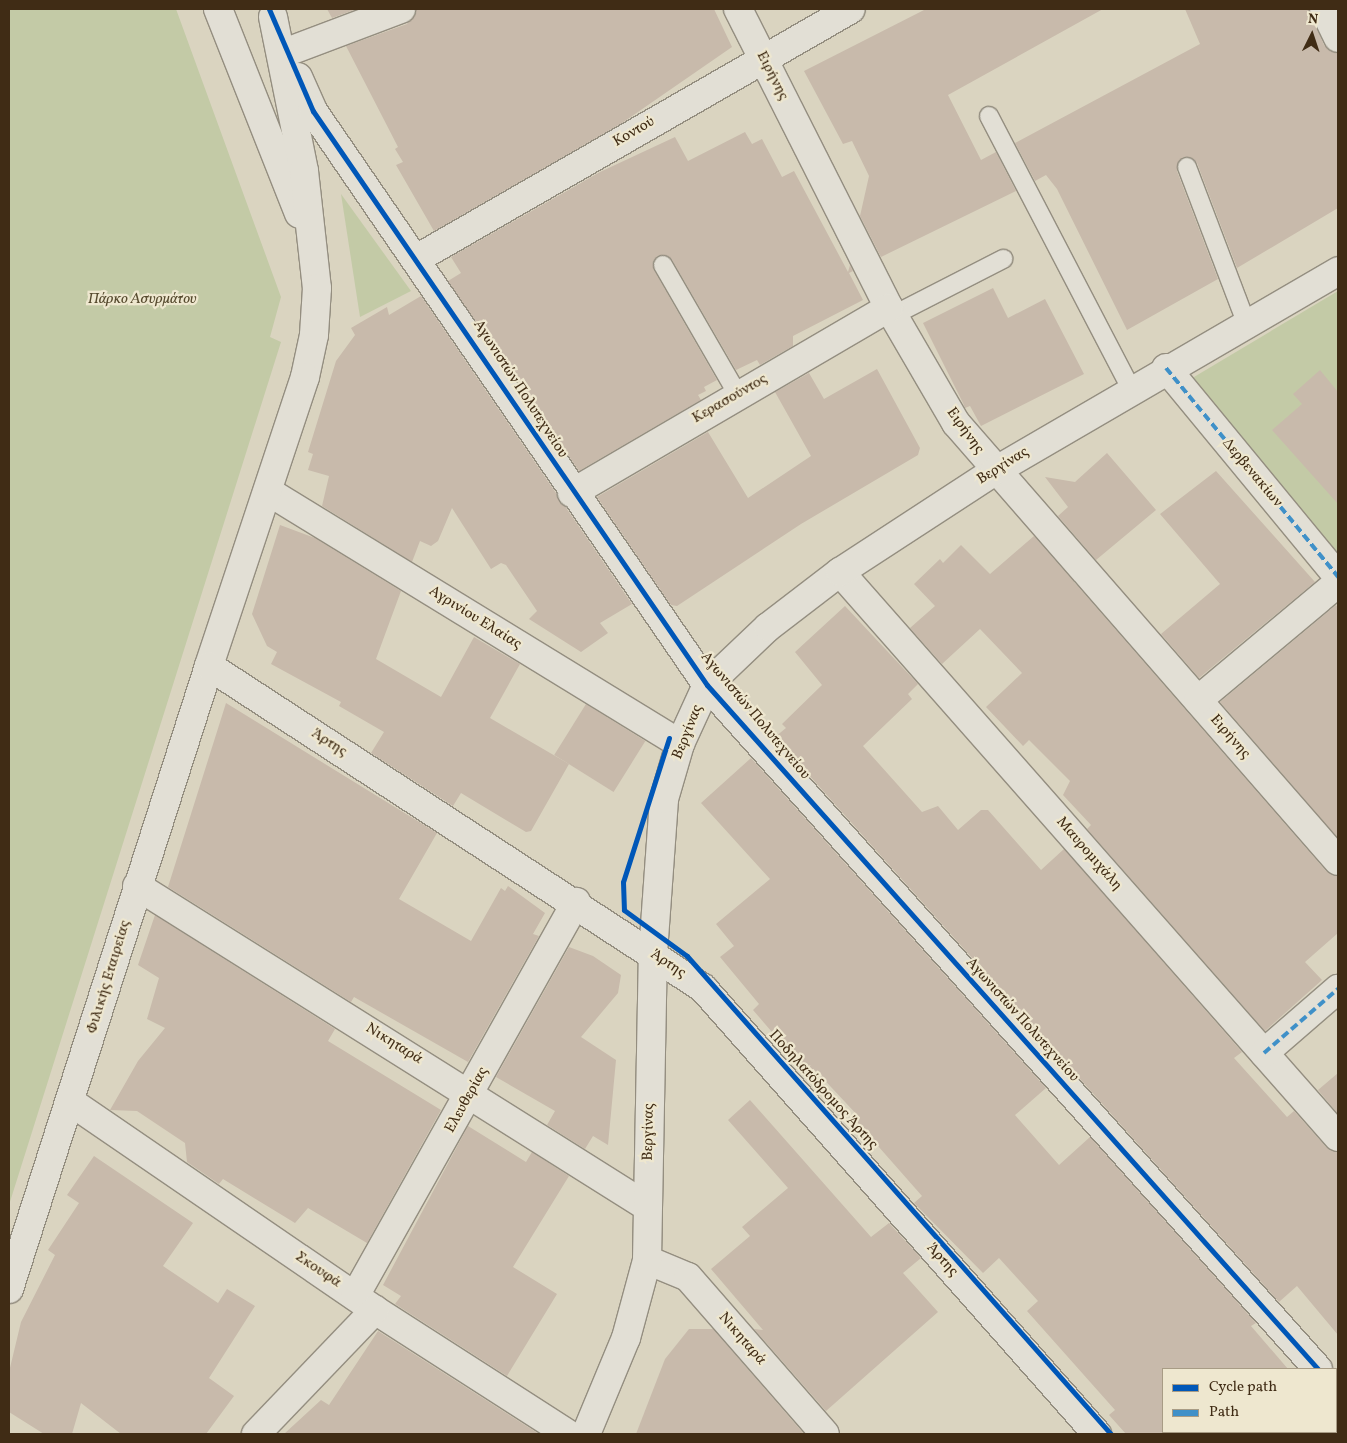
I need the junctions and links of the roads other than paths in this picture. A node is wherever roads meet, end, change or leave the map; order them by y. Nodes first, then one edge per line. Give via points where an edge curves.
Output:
1 (218, 9) edge
2 (401, 9) edge
3 (738, 9) edge
4 (851, 9) edge
5 (1324, 9) edge
6 (271, 13) edge
7 (1338, 38) edge
8 (287, 52) junction
9 (762, 57) junction
10 (988, 116) dead end
11 (1187, 167) dead end
12 (311, 245) junction
13 (418, 258) junction
14 (1003, 259) dead end
15 (663, 265) dead end
16 (1338, 271) edge
17 (891, 311) junction
18 (1247, 325) junction
19 (1166, 368) junction
20 (1131, 389) junction
21 (737, 393) junction
22 (995, 471) junction
23 (269, 492) junction
24 (572, 493) junction
25 (840, 572) junction
26 (1338, 577) edge
27 (1338, 582) edge
28 (209, 666) junction
29 (707, 685) junction
30 (1198, 700) junction
31 (680, 744) junction
32 (1338, 861) edge
33 (137, 886) junction
34 (576, 902) junction
35 (653, 954) junction
36 (1338, 989) edge
37 (1264, 1053) junction
38 (472, 1092) junction
39 (71, 1102) junction
40 (1338, 1137) edge
41 (648, 1207) junction
42 (648, 1260) junction
43 (9, 1289) edge
44 (365, 1303) junction
45 (1317, 1368) edge
46 (256, 1434) edge
47 (568, 1434) edge
48 (586, 1434) edge
49 (825, 1434) edge
50 (1097, 1434) edge

1 - 12 street
2 - 8 street
3 - 9 street, Ειρήνης
4 - 9 street, Κοντού
5 - 7 street
6 - 8 street, Αγωνιστών Πολυτεχνείου
6 - 12 street via 298,138
8 - 13 street, Αγωνιστών Πολυτεχνείου via 313,111
9 - 13 street, Κοντού
9 - 17 street, Ειρήνης
10 - 20 lane
11 - 18 lane
12 - 23 street, Φιλικής Εταιρείας via 317,288 314,335
13 - 24 street, Αγωνιστών Πολυτεχνείου
14 - 17 lane
15 - 21 lane
16 - 18 street, Βεργίνας
17 - 21 street, Κερασούντος
17 - 22 street, Ειρήνης via 956,424
18 - 19 street, Βεργίνας
19 - 20 street, Βεργίνας
19 - 26 street, Δερβενακίων
20 - 22 street, Βεργίνας
21 - 24 street, Κερασούντος
22 - 25 street, Βεργίνας
22 - 30 street, Ειρήνης
23 - 28 street, Φιλικής Εταιρείας
23 - 31 street, Αγρινίου Ελαίας
24 - 29 street, Αγωνιστών Πολυτεχνείου
25 - 29 street, Βεργίνας via 768,627
25 - 37 street, Μαυρομιχάλη
27 - 30 street
28 - 33 street, Φιλικής Εταιρείας
28 - 34 street, Άρτης
29 - 31 street, Βεργίνας
29 - 45 street, Αγωνιστών Πολυτεχνείου
30 - 32 street, Ειρήνης
31 - 35 street, Βεργίνας via 664,799
33 - 38 street, Νικηταρά
33 - 39 street, Φιλικής Εταιρείας
34 - 35 street, Άρτης
34 - 38 street, Ελευθερίας
35 - 41 street, Βεργίνας
35 - 50 street, Άρτης via 704,988
36 - 37 street
37 - 40 street, Μαυρομιχάλη
38 - 41 street, Νικηταρά
38 - 44 street, Ελευθερίας
39 - 43 street, Φιλικής Εταιρείας
39 - 44 street, Σκουφά
41 - 42 street, Βεργίνας
42 - 48 street, Βεργίνας via 626,1338
42 - 49 street, Νικηταρά via 688,1277
44 - 46 street, Ελευθερίας
44 - 47 street, Σκουφά

